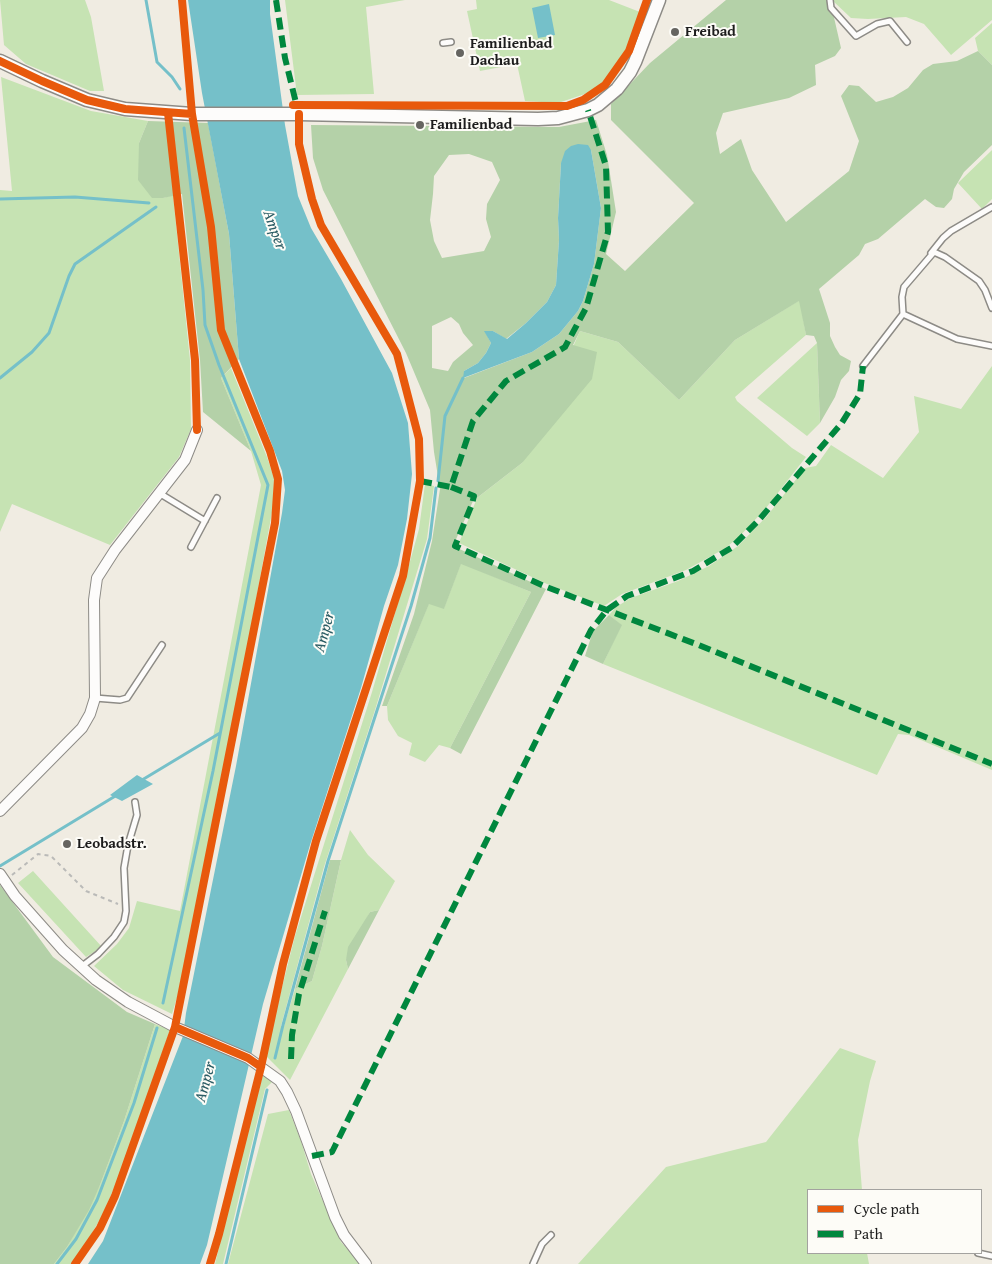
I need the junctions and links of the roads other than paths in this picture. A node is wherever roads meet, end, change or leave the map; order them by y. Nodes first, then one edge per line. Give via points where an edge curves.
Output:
1 (660, 0) edge
2 (830, 0) edge
3 (451, 42) dead end
4 (907, 42) dead end
5 (444, 43) dead end
6 (0, 61) edge
7 (992, 207) edge
8 (931, 254) junction
9 (992, 308) edge
10 (903, 314) junction
11 (992, 346) edge
12 (863, 366) dead end
13 (197, 430) dead end
14 (159, 493) junction
15 (217, 498) dead end
16 (205, 521) junction
17 (191, 547) dead end
18 (162, 645) dead end
19 (95, 698) junction
20 (135, 802) dead end
21 (0, 811) edge
22 (0, 874) edge
23 (81, 967) junction
24 (552, 1235) dead end
25 (366, 1264) edge
26 (533, 1264) edge

1 - 6 street via 630,72 613,94 583,112 545,119 197,114 125,109 87,100
2 - 4 lane via 831,8 856,36 877,24 890,21
3 - 5 lane
7 - 8 lane via 952,231
8 - 9 lane via 937,252 979,281
8 - 10 lane via 904,287
10 - 11 lane via 957,339
10 - 12 lane
13 - 14 street via 185,460
14 - 16 lane
14 - 19 street via 114,550 97,578 94,600
15 - 16 lane
16 - 17 lane
18 - 19 lane via 127,698
19 - 21 street via 82,728
20 - 23 lane via 136,815 124,868 124,922 114,938
22 - 23 street
23 - 25 street via 128,1002 185,1032 248,1058 280,1081 296,1111 335,1217
24 - 26 lane via 542,1244

